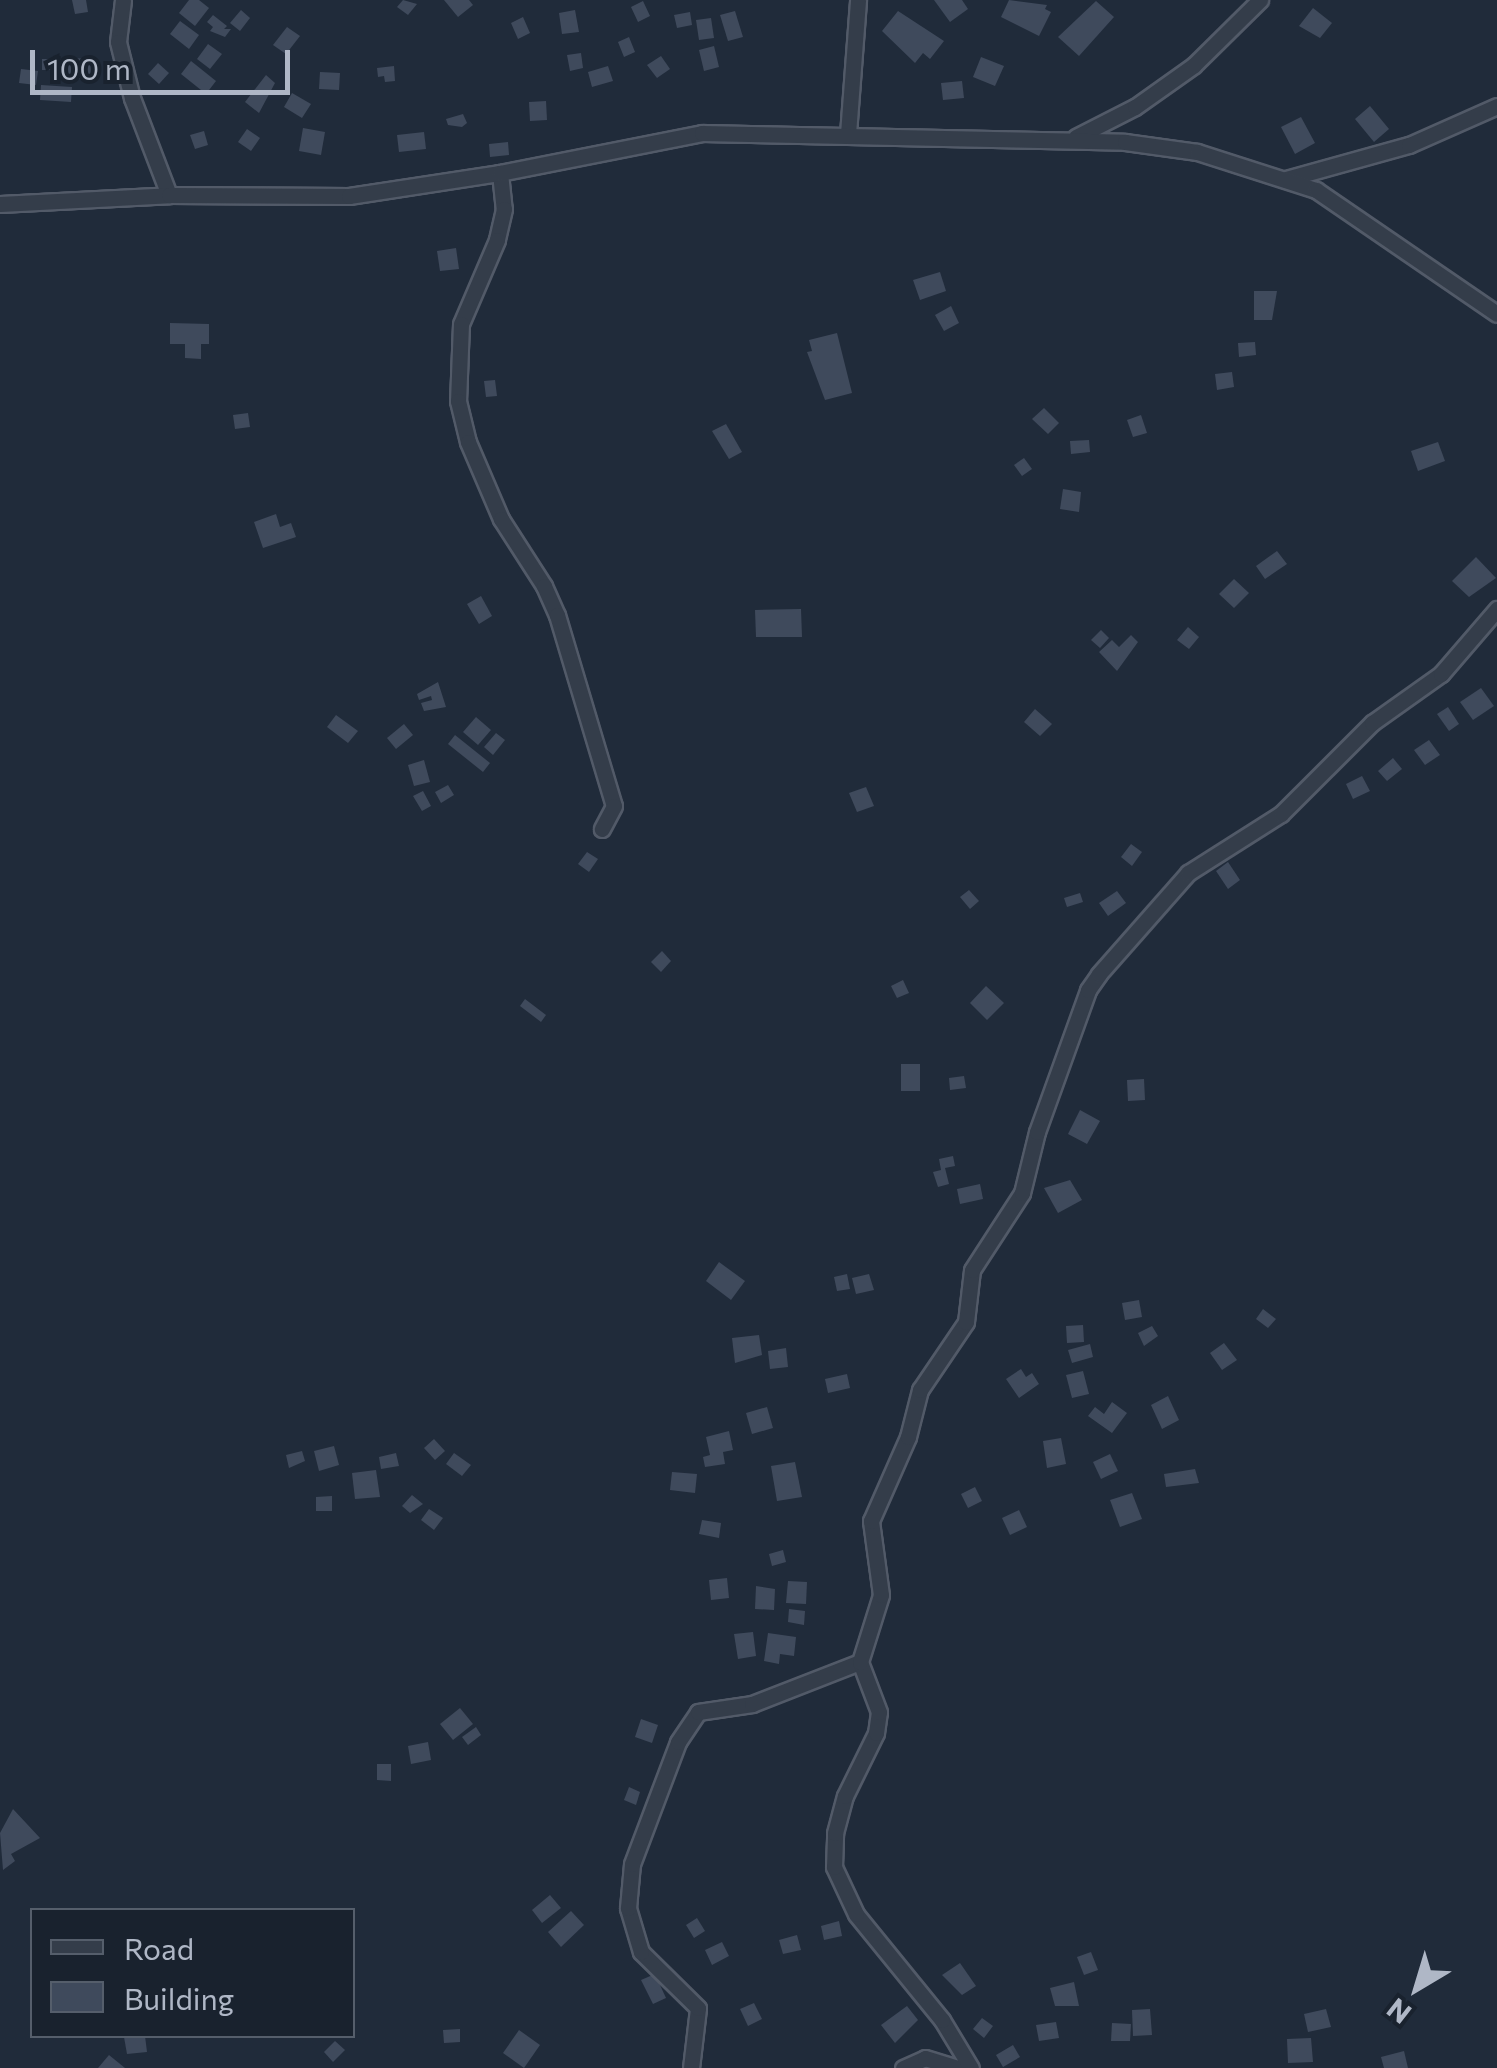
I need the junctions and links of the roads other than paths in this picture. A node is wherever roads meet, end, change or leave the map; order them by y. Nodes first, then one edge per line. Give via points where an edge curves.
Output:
1 (123, 0) edge
2 (858, 0) edge
3 (1260, 0) edge
4 (1497, 106) edge
5 (848, 134) junction
6 (1070, 140) junction
7 (500, 173) junction
8 (1286, 179) junction
9 (169, 194) junction
10 (0, 204) edge
11 (1497, 314) edge
12 (1497, 610) edge
13 (602, 829) dead end
14 (860, 1662) junction
15 (692, 2068) edge
16 (903, 2068) edge
17 (957, 2068) edge
18 (971, 2068) edge

1 - 9 street via 122,61
2 - 5 street
3 - 6 street via 1194,65 1135,107
4 - 8 street via 1410,145
5 - 6 street
5 - 7 street via 702,133
6 - 8 street via 1197,152
7 - 9 street via 349,196
7 - 13 street via 504,209 497,240 461,324 458,401 501,519 557,615 614,806
8 - 11 street via 1332,201
9 - 10 street
12 - 14 street via 1441,674 1372,723 1281,814 1188,872 1088,990 1022,1193 972,1270 966,1322 920,1390 872,1521 881,1595
14 - 15 street via 752,1704 698,1712 678,1742 632,1864 628,1908 641,1952 698,2008
14 - 18 street via 878,1699 876,1734 845,1796 834,1867 856,1914 942,2020
16 - 17 street via 925,2058

